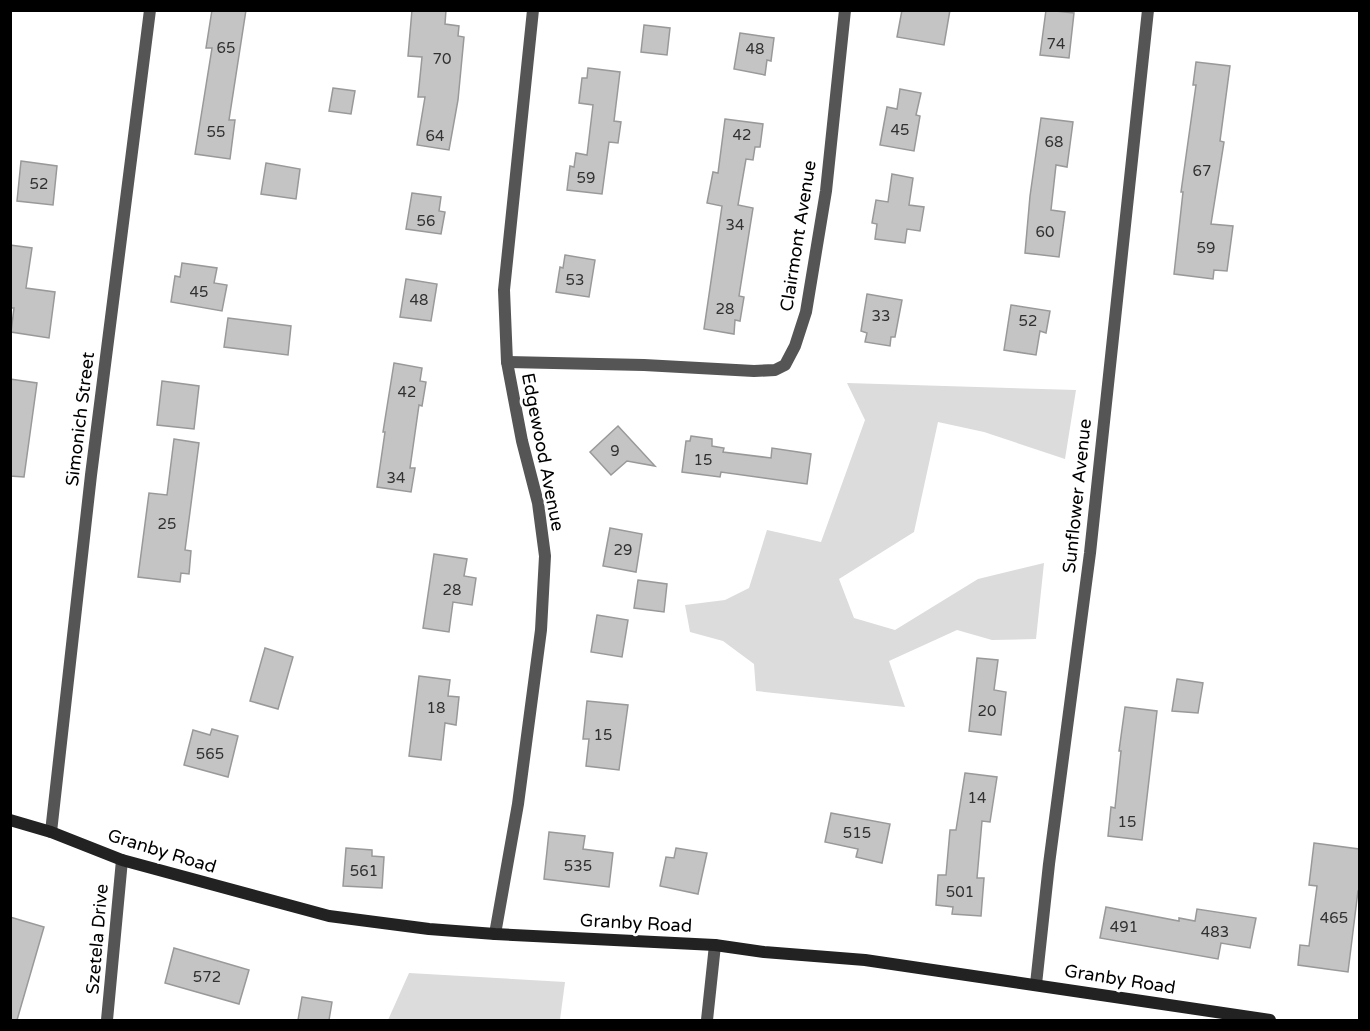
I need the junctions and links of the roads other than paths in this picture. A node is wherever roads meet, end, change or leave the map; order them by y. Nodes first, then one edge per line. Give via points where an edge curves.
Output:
1 (150, 10) edge
2 (533, 10) edge
3 (845, 10) edge
4 (1148, 10) edge
5 (507, 362) junction
6 (10, 820) edge
7 (51, 832) junction
8 (122, 860) junction
9 (495, 934) junction
10 (715, 945) junction
11 (1036, 984) junction
12 (107, 1020) edge
13 (707, 1020) edge
14 (1270, 1020) edge

1 - 7 street, Simonich Street
2 - 5 street, Edgewood Avenue via 504,290
3 - 5 street, Clairmont Avenue via 826,191 806,312 784,365 775,370 754,371
4 - 11 street, Sunflower Avenue via 1090,553
5 - 9 street, Edgewood Avenue via 538,503 544,556 541,630 518,804
6 - 7 main road, Granby Road
7 - 8 main road, Granby Road
8 - 9 main road, Granby Road via 328,916
8 - 12 street, Szetela Drive
9 - 10 main road, Granby Road
10 - 11 main road, Granby Road via 865,960
10 - 13 street
11 - 14 main road, Granby Road

